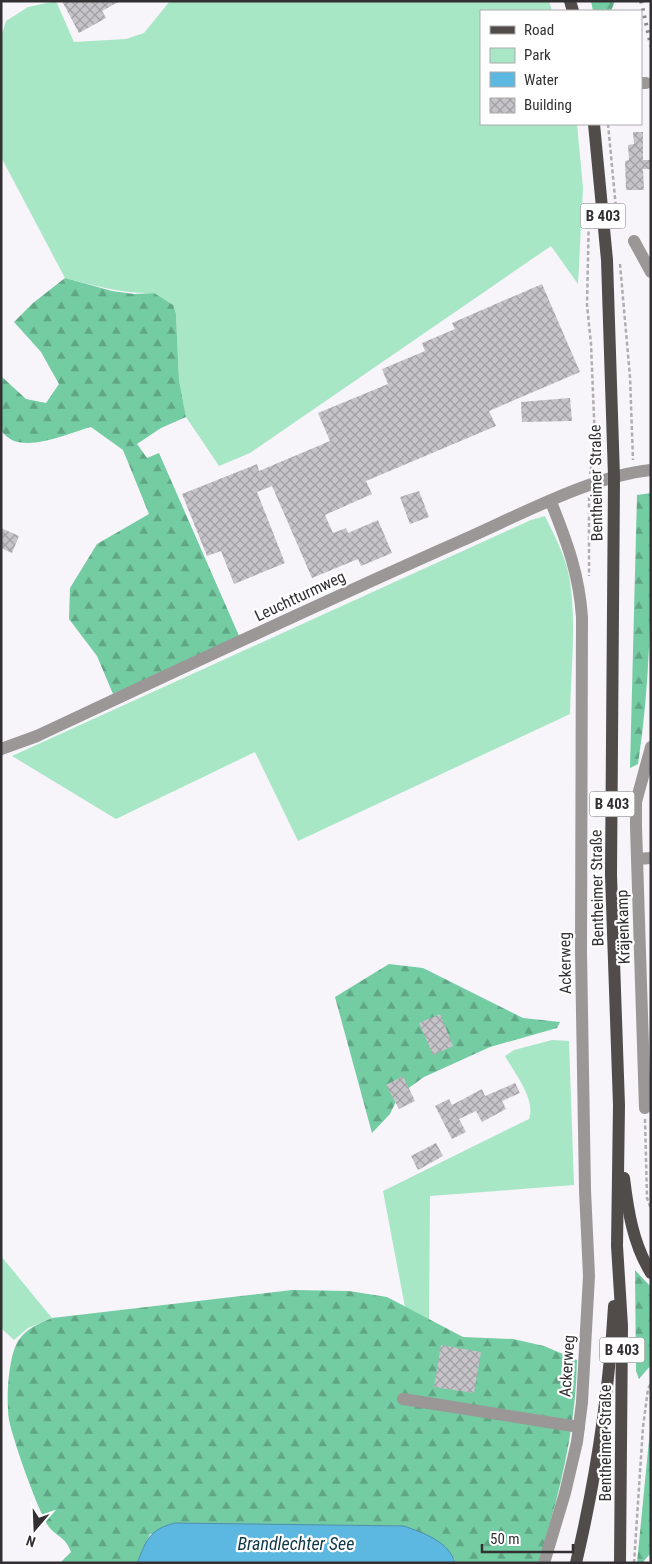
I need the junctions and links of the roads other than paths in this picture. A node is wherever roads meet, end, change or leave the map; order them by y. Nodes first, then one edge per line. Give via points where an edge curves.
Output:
1 (594, 125) edge
2 (634, 241) dead end
3 (651, 272) edge
4 (651, 470) edge
5 (614, 477) junction
6 (551, 502) junction
7 (651, 748) edge
8 (1, 749) edge
9 (651, 858) edge
10 (637, 859) junction
11 (645, 1108) road end
12 (618, 1128) junction
13 (617, 1246) junction
14 (651, 1273) edge
15 (403, 1399) dead end
16 (578, 1427) junction
17 (544, 1563) edge
18 (576, 1563) edge
19 (620, 1563) edge

1 - 5 main road, Bentheimer Straße / B 403 via 607,260
2 - 3 street
4 - 5 street, Leuchtturmweg
5 - 6 street, Leuchtturmweg
5 - 12 main road, Bentheimer Straße / B 403 via 611,875
6 - 8 street, Leuchtturmweg via 376,578 37,736
6 - 16 street, Ackerweg via 572,556 582,617 581,952 589,1276
7 - 10 street, Kräjenkamp via 636,802
9 - 10 street
10 - 11 street, Kräjenkamp
12 - 13 main road, Bentheimer Straße / B 403
12 - 14 main road via 629,1216 636,1242
13 - 18 main road via 604,1417
13 - 19 main road, Bentheimer Straße / B 403 via 622,1326
15 - 16 street
16 - 17 street, Ackerweg via 565,1492

